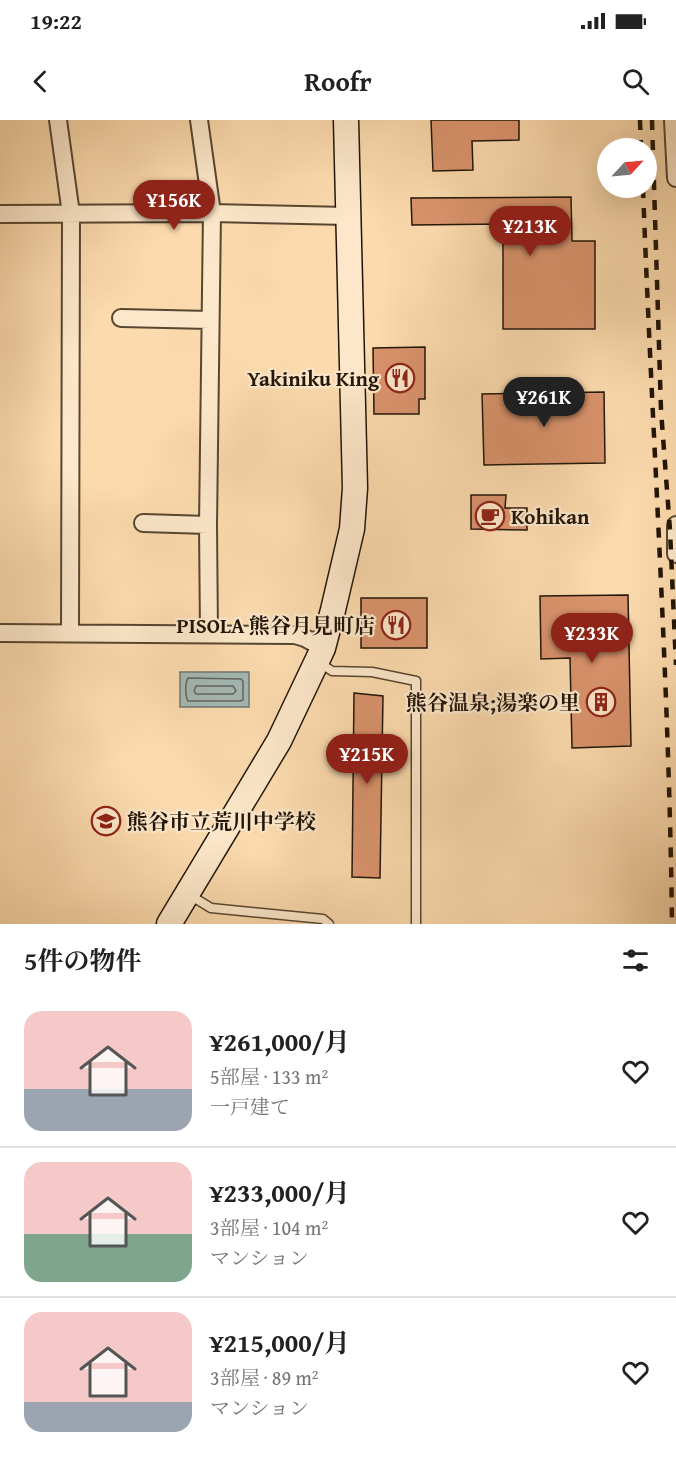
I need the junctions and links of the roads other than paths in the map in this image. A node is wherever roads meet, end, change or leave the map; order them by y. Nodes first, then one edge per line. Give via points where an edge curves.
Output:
1 (58, 120) edge
2 (198, 120) edge
3 (346, 120) edge
4 (674, 120) edge
5 (676, 178) edge
6 (212, 213) junction
7 (0, 214) edge
8 (71, 214) junction
9 (348, 216) junction
10 (121, 318) dead end
11 (210, 320) junction
12 (143, 523) dead end
13 (208, 525) junction
14 (676, 525) edge
15 (676, 554) edge
16 (0, 633) edge
17 (70, 633) junction
18 (209, 634) junction
19 (320, 654) junction
20 (187, 893) junction
21 (169, 924) edge
22 (329, 924) edge
23 (416, 924) edge

1 - 8 street
2 - 6 street
3 - 9 street
4 - 5 street
6 - 8 street
6 - 9 street
6 - 11 street
7 - 8 street
8 - 17 street
9 - 19 street via 355,488 351,530
10 - 11 street
11 - 13 street
12 - 13 street
13 - 18 street
14 - 15 street
16 - 17 street
17 - 18 street
18 - 19 street via 295,635 305,638
19 - 20 street via 279,741
19 - 23 lane via 332,671 372,672 416,681
20 - 21 street
20 - 22 lane via 211,908 323,919

